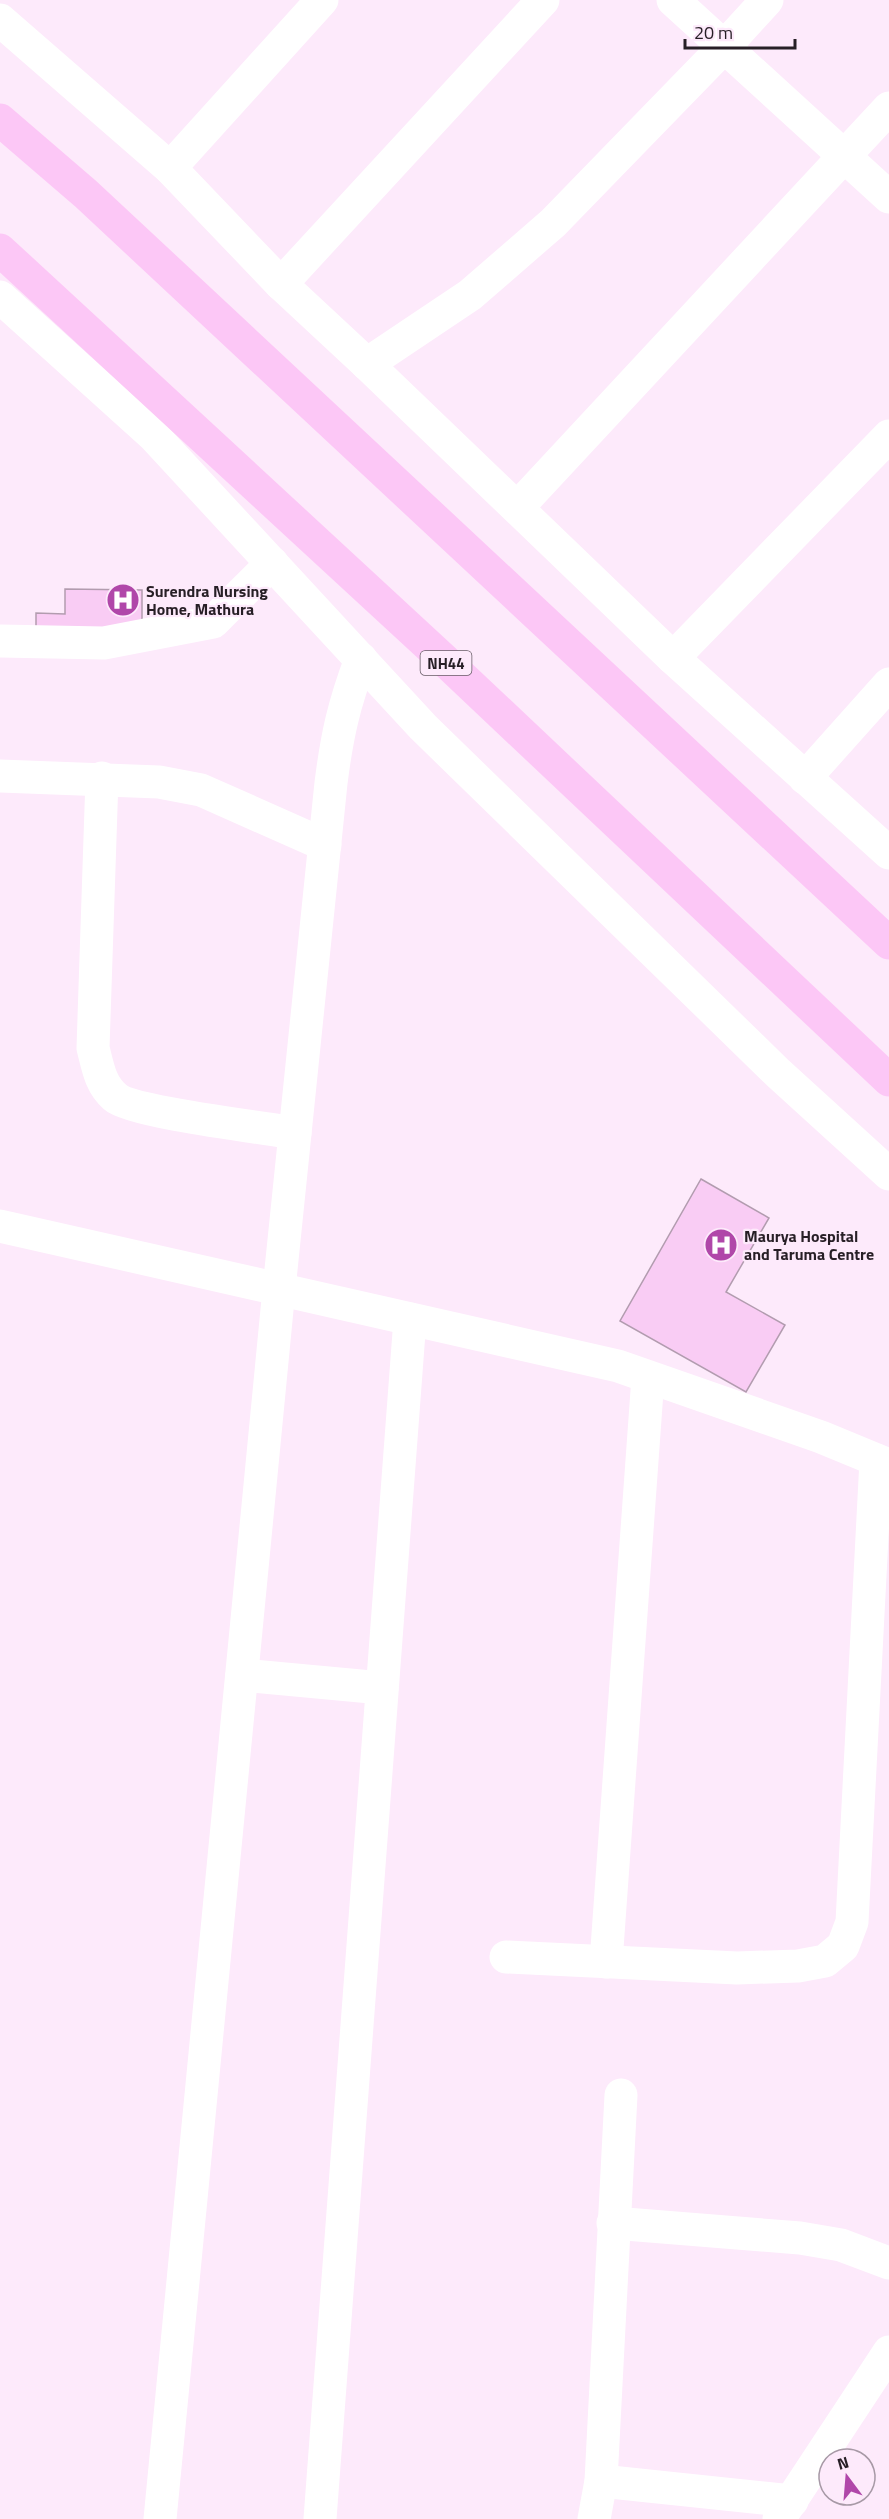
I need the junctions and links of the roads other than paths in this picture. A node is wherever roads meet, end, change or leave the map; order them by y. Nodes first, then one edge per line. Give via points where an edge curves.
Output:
1 (322, 0) edge
2 (543, 0) edge
3 (673, 0) edge
4 (767, 0) edge
5 (0, 20) edge
6 (725, 46) junction
7 (889, 108) edge
8 (0, 120) edge
9 (845, 156) junction
10 (170, 168) junction
11 (889, 197) edge
12 (0, 250) edge
13 (281, 284) junction
14 (0, 297) edge
15 (367, 364) junction
16 (889, 436) edge
17 (518, 507) junction
18 (272, 563) junction
19 (0, 641) edge
20 (673, 658) junction
21 (361, 660) junction
22 (889, 684) edge
23 (0, 776) edge
24 (102, 778) junction
25 (805, 778) junction
26 (325, 845) junction
27 (889, 853) edge
28 (889, 943) edge
29 (889, 1080) edge
30 (295, 1133) junction
31 (889, 1174) edge
32 (0, 1226) edge
33 (279, 1289) junction
34 (410, 1319) junction
35 (648, 1377) junction
36 (882, 1462) edge
37 (242, 1675) junction
38 (382, 1688) junction
39 (506, 1957) dead end
40 (606, 1962) junction
41 (621, 2095) dead end
42 (613, 2223) junction
43 (889, 2263) edge
44 (889, 2352) edge
45 (601, 2481) junction
46 (785, 2510) edge
47 (160, 2519) edge
48 (320, 2519) edge
49 (594, 2519) edge

1 - 10 street
2 - 13 street
3 - 6 street
4 - 6 street
5 - 10 street
6 - 9 street
6 - 15 street via 553,223 470,295
7 - 9 street
8 - 28 highway via 86,194
9 - 11 street
9 - 17 street
10 - 13 street
12 - 29 highway, NH44 via 442,658
13 - 15 street
14 - 18 street via 154,436
15 - 17 street
16 - 20 street
17 - 20 street
18 - 19 street via 213,622 104,643
18 - 21 street
20 - 25 street
21 - 26 street via 336,741
21 - 31 street via 423,727 778,1073
22 - 25 street
23 - 24 street
24 - 26 street via 201,790
24 - 30 street via 93,1048 101,1081 117,1099 147,1109
25 - 27 street
26 - 30 street
30 - 33 street
32 - 33 street
33 - 34 street
33 - 37 street
34 - 35 street via 618,1366
34 - 38 street
35 - 36 street
35 - 40 street
36 - 40 street via 852,1922 843,1946 825,1961 798,1966 737,1968
37 - 38 street
37 - 47 street
38 - 48 street
39 - 40 street
41 - 42 street
42 - 43 street via 800,2238 841,2245
42 - 45 street
44 - 46 street
45 - 46 street
45 - 49 street

